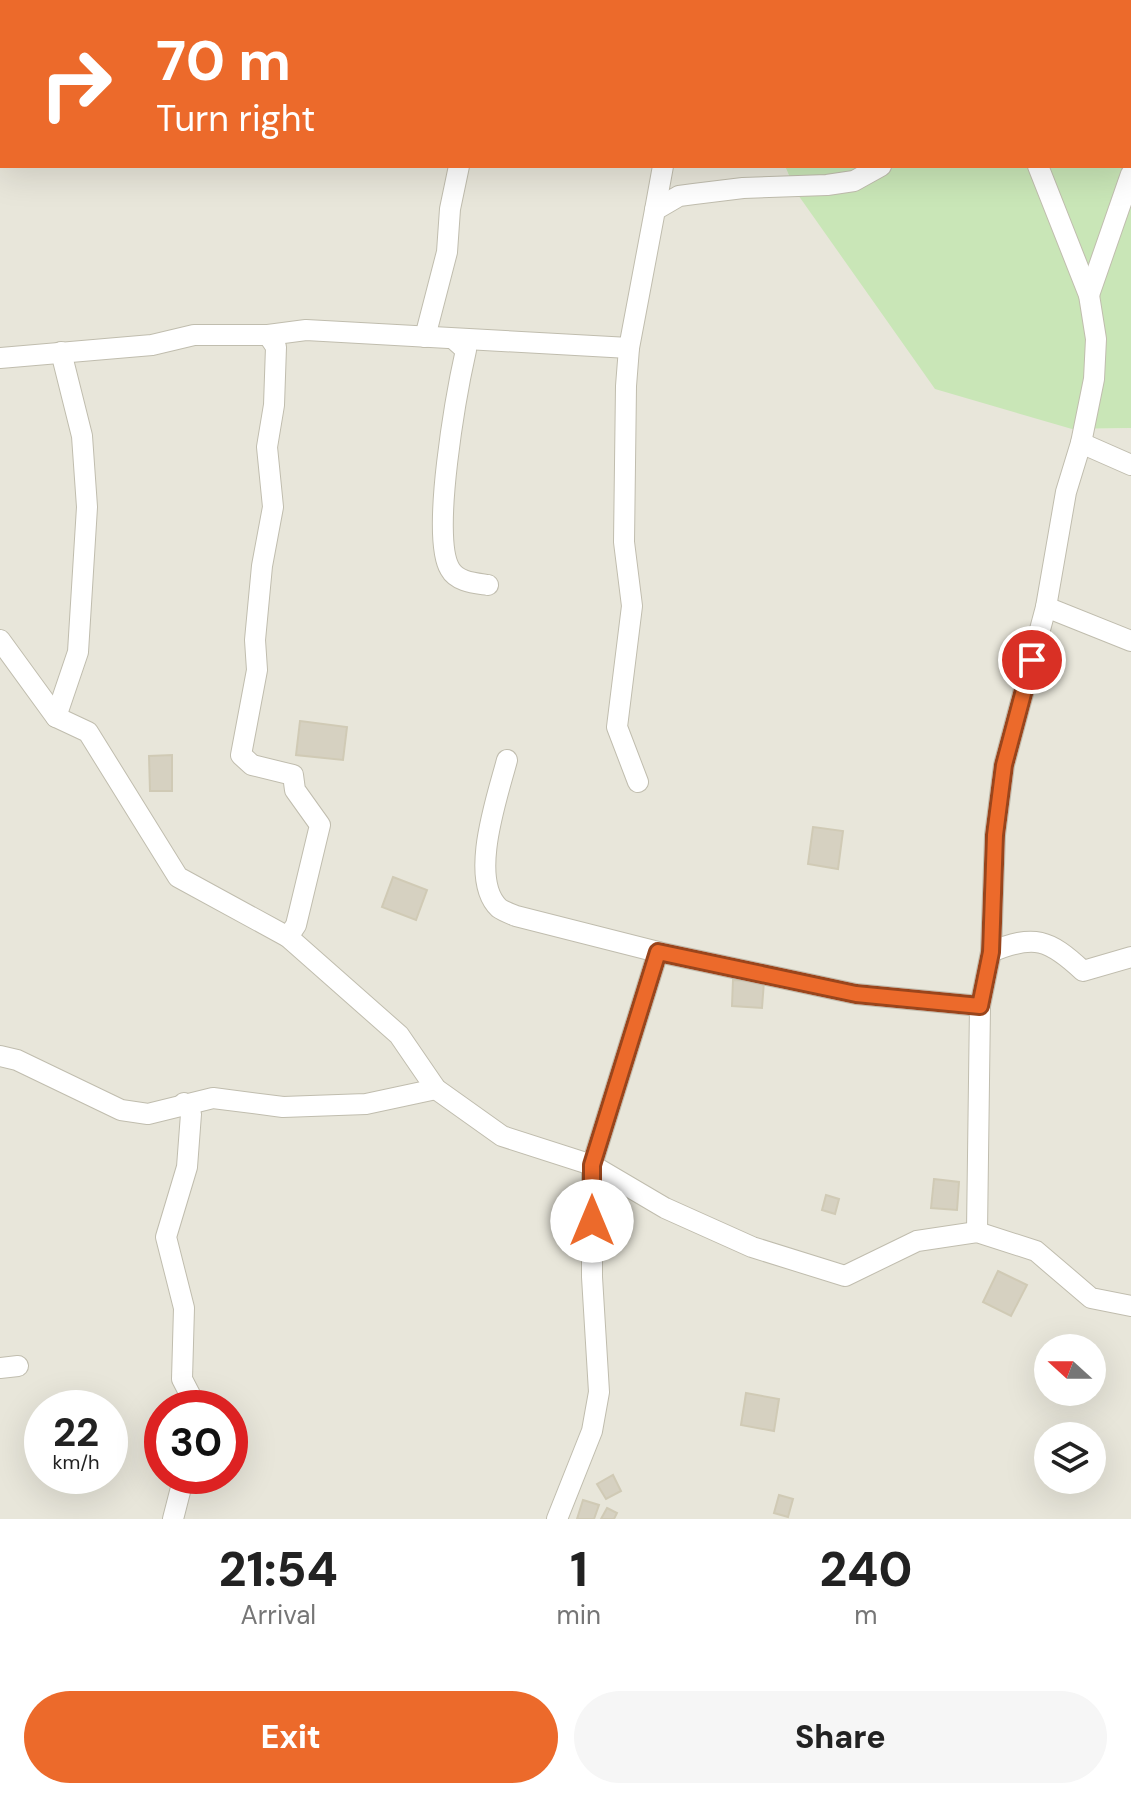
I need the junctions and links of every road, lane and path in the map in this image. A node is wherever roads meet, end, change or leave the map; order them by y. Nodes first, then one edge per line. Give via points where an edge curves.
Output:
1 (459, 168) edge
2 (663, 168) edge
3 (877, 168) edge
4 (1039, 168) edge
5 (1131, 174) edge
6 (655, 210) junction
7 (1089, 295) junction
8 (268, 335) junction
9 (425, 337) junction
10 (456, 341) junction
11 (629, 348) junction
12 (61, 352) junction
13 (0, 358) edge
14 (1081, 443) junction
15 (1131, 465) edge
16 (488, 585) dead end
17 (1046, 607) junction
18 (0, 640) edge
19 (1131, 641) edge
20 (56, 717) junction
21 (507, 760) dead end
22 (638, 782) dead end
23 (288, 937) junction
24 (658, 952) junction
25 (991, 952) junction
26 (1131, 957) edge
27 (980, 1006) junction
28 (0, 1056) edge
29 (436, 1089) junction
30 (184, 1103) junction
31 (592, 1165) junction
32 (977, 1232) junction
33 (1131, 1306) edge
34 (188, 1390) edge
35 (179, 1494) edge
36 (173, 1519) edge
37 (557, 1519) edge

1 - 9 street via 447,252
2 - 6 street
3 - 6 street via 854,181 679,196
4 - 7 street
5 - 7 street
6 - 11 street
7 - 14 street via 1096,339
8 - 9 street via 306,330
8 - 12 street via 194,335 152,345
8 - 23 street via 276,347 267,447 273,507 262,566 257,670 241,755 252,765 293,775 295,790 320,825 296,925
9 - 10 street
10 - 11 street
10 - 16 street via 466,350 456,394 441,543 450,570 460,579
11 - 22 street via 624,542 632,606 617,727
12 - 13 street
12 - 20 street via 82,436 87,507 78,652
14 - 15 street
14 - 17 street via 1066,492
17 - 19 street
17 - 25 street via 1004,765 995,835
18 - 20 street
20 - 23 street via 88,732 178,877
21 - 24 street via 485,847 489,890 499,908
23 - 29 street via 399,1035
24 - 27 street via 856,994
24 - 31 street
25 - 26 street via 1033,940 1061,950 1083,971
25 - 27 street
27 - 32 street
28 - 30 street via 121,1110 148,1114
29 - 30 street via 366,1104 283,1107 213,1098
29 - 31 street via 502,1136
30 - 34 street via 191,1114 187,1167 166,1237 184,1308 182,1379
31 - 32 street via 665,1208 752,1247 845,1276 917,1241
31 - 37 street via 599,1392 592,1431
32 - 33 street via 1036,1251 1091,1298
35 - 36 street

